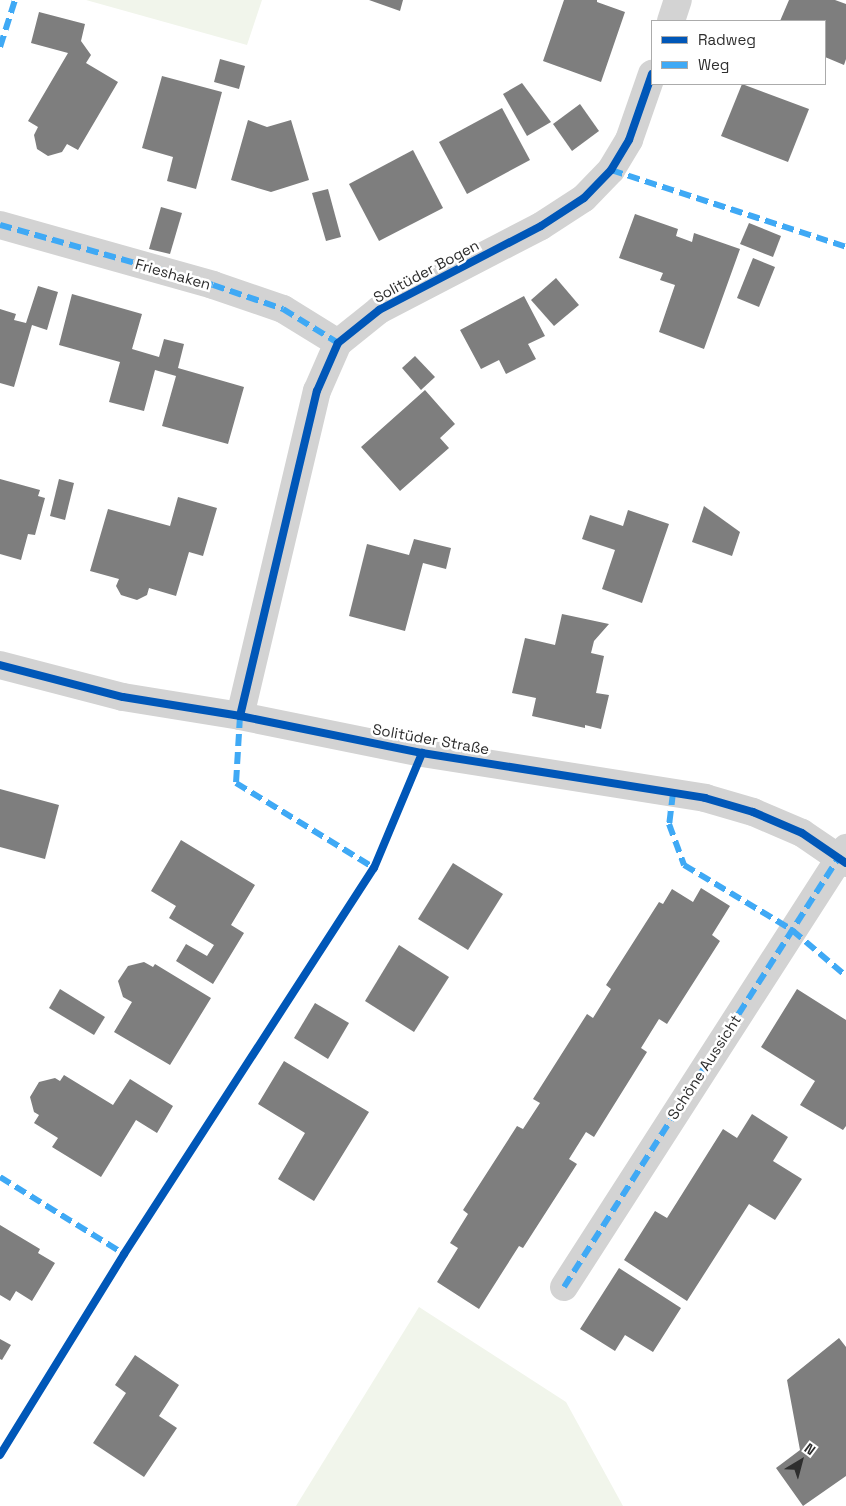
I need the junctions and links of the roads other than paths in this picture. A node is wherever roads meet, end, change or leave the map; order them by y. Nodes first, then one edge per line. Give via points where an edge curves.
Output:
1 (678, 0) edge
2 (670, 20) edge
3 (651, 77) edge
4 (0, 224) edge
5 (338, 343) junction
6 (0, 666) edge
7 (240, 716) junction
8 (844, 856) edge
9 (564, 1287) dead end

1 - 2 street
3 - 5 street, Solitüder Bogen via 629,140 611,170 584,198 541,226 379,310
4 - 5 street, Frieshaken via 213,285 283,309
5 - 7 street, Solitüder Bogen via 317,391
6 - 7 street, Solitüder Straße via 123,697
7 - 8 street, Solitüder Straße via 422,752 705,798 753,812
8 - 9 street, Schöne Aussicht

